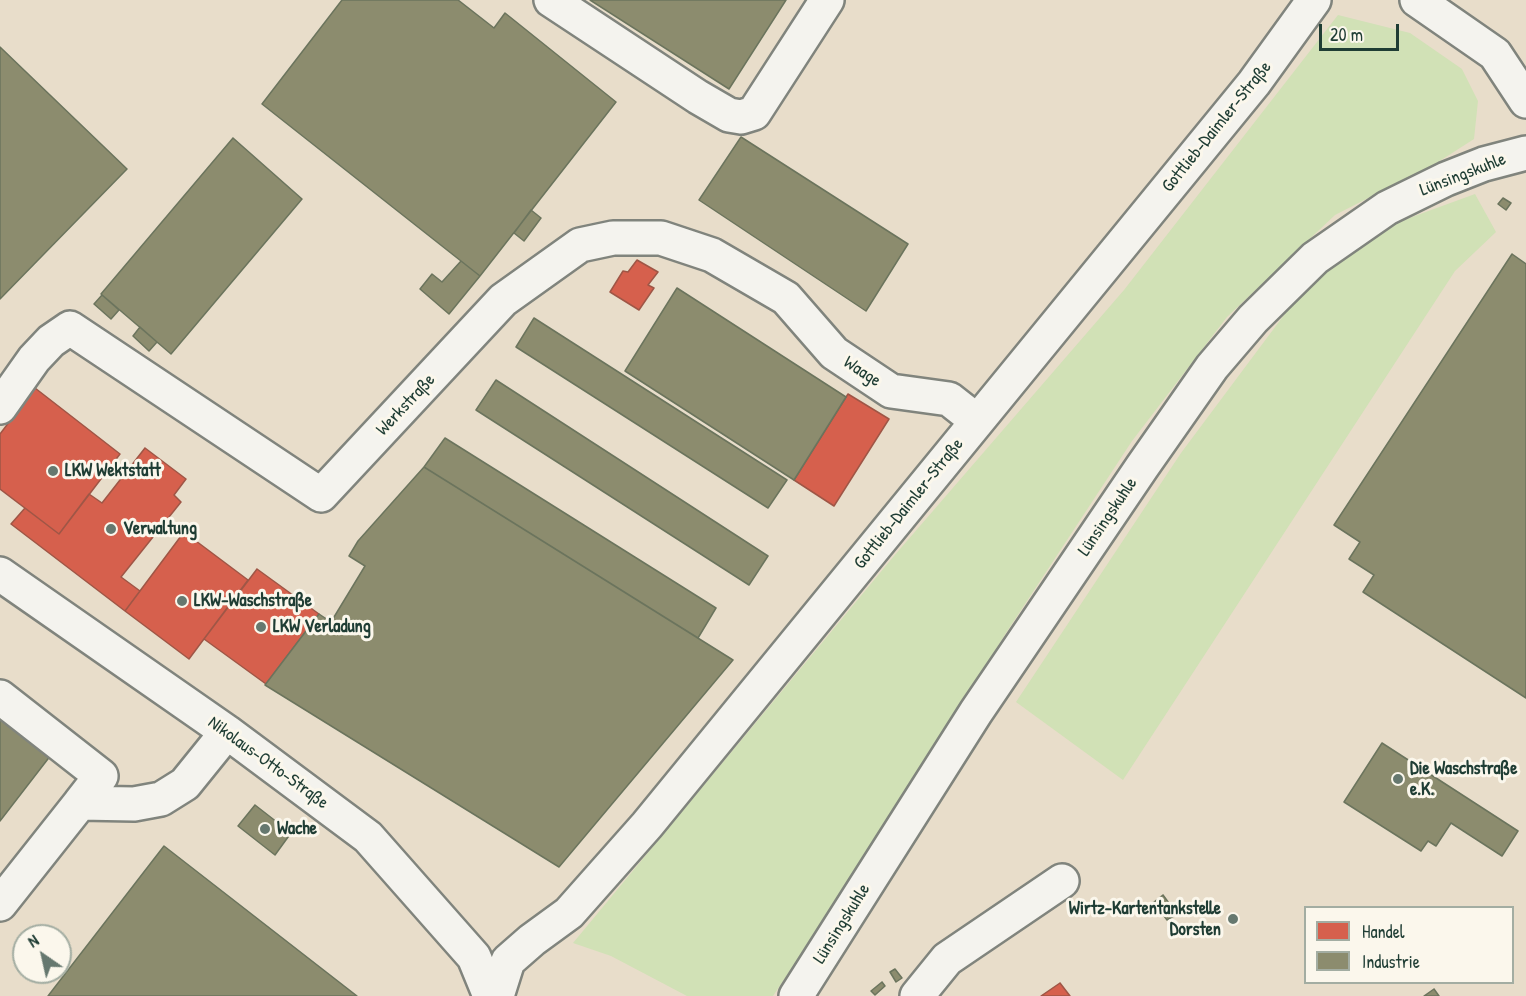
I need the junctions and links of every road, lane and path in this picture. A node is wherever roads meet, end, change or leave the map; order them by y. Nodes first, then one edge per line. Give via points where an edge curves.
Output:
1 (551, 0) edge
2 (827, 0) edge
3 (1314, 0) edge
4 (1417, 0) edge
5 (1526, 101) edge
6 (1526, 153) edge
7 (834, 353) joint
8 (0, 407) edge
9 (977, 421) junction
10 (0, 574) edge
11 (0, 697) edge
12 (227, 732) junction
13 (80, 804) junction
14 (1062, 881) dead end
15 (0, 904) edge
16 (490, 996) edge
17 (497, 996) edge
18 (796, 996) edge
19 (917, 996) edge

1 - 2 street via 698,97 729,115 741,117 754,113
3 - 9 street, Gottlieb-Daimler-Straße via 1254,83
4 - 5 street via 1495,54
6 - 18 street, Lünsingskuhle via 1455,175 1387,207 1315,258 1253,319 1212,367 989,692
7 - 8 street, Werkstraße via 786,298 712,255 661,238 613,238 580,245 503,300 321,495 70,328 34,359
7 - 9 street, Waage via 891,391 949,399
9 - 17 street, Gottlieb-Daimler-Straße via 647,825 569,913 508,961
10 - 12 street, Nikolaus-Otto-Straße
11 - 13 street via 101,776
12 - 13 street via 185,784 161,800
12 - 16 street, Nikolaus-Otto-Straße via 368,837 474,957
13 - 15 street
14 - 19 street via 947,959

